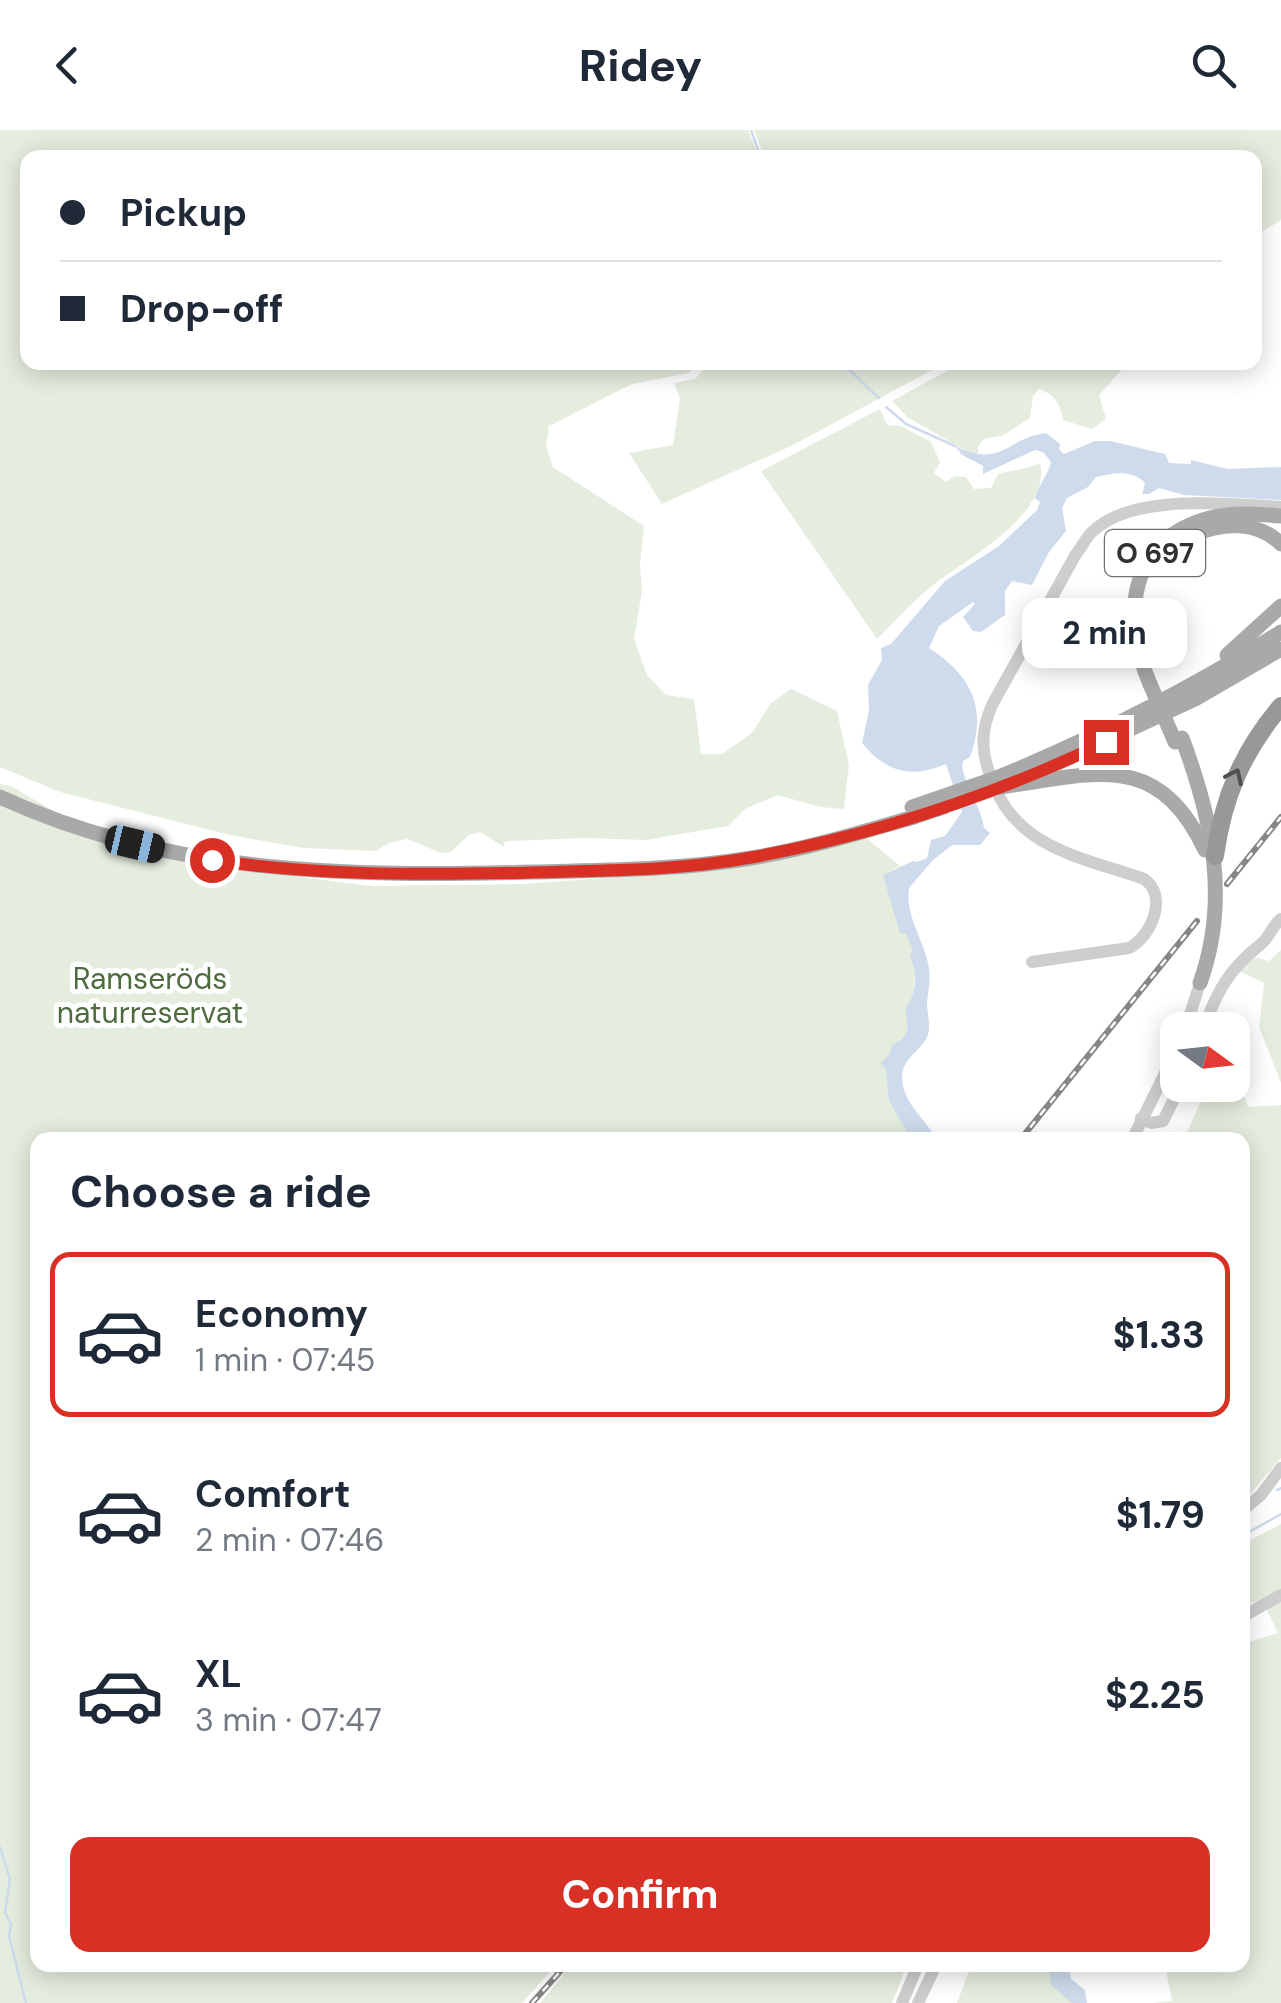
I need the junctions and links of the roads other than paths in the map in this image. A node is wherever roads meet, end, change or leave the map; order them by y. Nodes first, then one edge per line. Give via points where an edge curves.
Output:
1 (1281, 507) edge
2 (1281, 516) edge
3 (1281, 544) edge
4 (1281, 606) edge
5 (1281, 632) edge
6 (1281, 649) edge
7 (1154, 681) junction
8 (1189, 686) junction
9 (1281, 706) edge
10 (999, 782) junction
11 (0, 786) edge
12 (0, 797) edge
13 (913, 812) junction
14 (1210, 854) junction
15 (1281, 919) edge
16 (1032, 962) dead end
17 (1200, 983) joint
18 (1191, 1012) edge
19 (1211, 1012) edge
20 (1160, 1082) edge
21 (1172, 1102) edge
22 (1141, 1118) junction
23 (1135, 1132) edge
24 (1281, 1468) edge
25 (1250, 1504) edge
26 (1281, 1595) edge
27 (1250, 1612) edge
28 (915, 1972) edge
29 (933, 1972) edge
30 (902, 2003) edge
31 (918, 2003) edge

1 - 16 street via 1189,504 1120,514 1104,523 1076,554 992,705 984,724 984,759 1010,817 1044,842 1144,879 1155,895 1151,926 1139,943
2 - 7 main road, O 697 via 1211,518 1179,531 1152,556 1132,615 1139,656
3 - 7 main road via 1260,530 1228,526 1193,534 1163,558 1149,581 1142,616
4 - 8 main road
5 - 8 main road
6 - 10 main road via 1076,756
7 - 14 main road, O 697, bridge via 1179,740
8 - 10 main road
14 -> 9 highway, O 697 via 1235,774
10 - 13 main road, bridge
10 - 14 main road via 1116,775 1141,780 1179,806
11 - 13 main road via 105,827 186,847 384,865 643,860 744,849
12 - 13 main road via 102,835 185,856 384,874 642,869 744,859 839,839
14 - 17 main road, O 697 via 1214,925
15 - 19 street via 1230,973
17 - 18 street, O 697
20 - 22 street
21 - 22 street via 1163,1121
22 - 23 street
24 - 25 street
26 - 27 street
28 - 30 street
29 - 31 street

